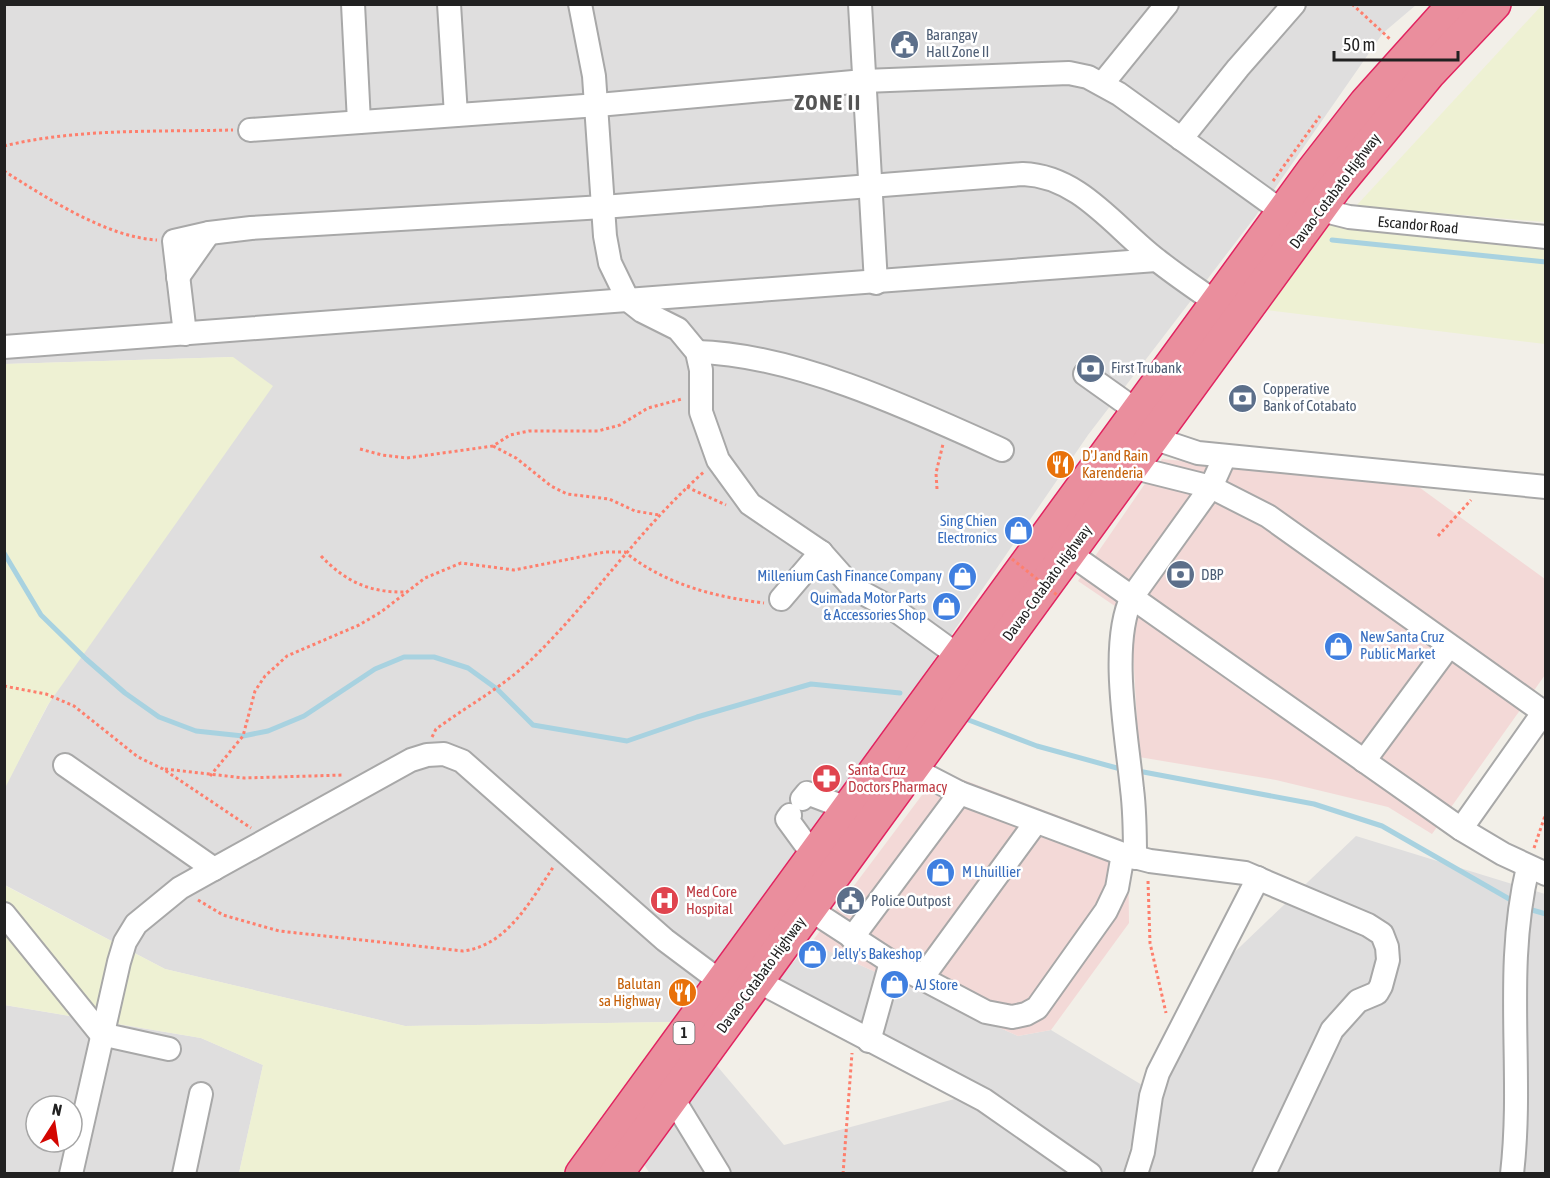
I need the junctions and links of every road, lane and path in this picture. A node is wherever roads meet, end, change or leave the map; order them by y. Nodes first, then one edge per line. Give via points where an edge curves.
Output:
1 (353, 4) edge
2 (449, 4) edge
3 (580, 4) edge
4 (860, 4) edge
5 (1167, 4) edge
6 (1294, 4) edge
7 (1352, 4) edge
8 (1455, 4) edge
9 (1494, 4) edge
10 (1407, 56) junction
11 (864, 81) junction
12 (1103, 83) junction
13 (598, 105) junction
14 (456, 115) junction
15 (1320, 116) dead end
16 (359, 122) junction
17 (250, 130) joint
18 (1181, 139) junction
19 (4, 146) edge
20 (4, 171) edge
21 (870, 186) junction
22 (603, 207) junction
23 (1294, 207) junction
24 (209, 232) junction
25 (1545, 237) edge
26 (174, 241) junction
27 (1156, 260) junction
28 (178, 277) junction
29 (876, 283) junction
30 (628, 300) junction
31 (1218, 304) junction
32 (184, 334) junction
33 (4, 347) edge
34 (697, 352) junction
35 (1085, 374) dead end
36 (699, 396) junction
37 (1145, 424) junction
38 (950, 426) junction
39 (493, 446) junction
40 (360, 449) dead end
41 (1002, 450) dead end
42 (1225, 456) junction
43 (1120, 459) junction
44 (718, 460) junction
45 (1487, 480) junction
46 (1211, 487) junction
47 (1545, 487) edge
48 (937, 489) dead end
49 (659, 514) junction
50 (1438, 536) dead end
51 (1058, 545) junction
52 (625, 552) junction
53 (821, 552) junction
54 (321, 556) dead end
55 (1012, 560) dead end
56 (407, 592) junction
57 (1057, 595) dead end
58 (1132, 597) junction
59 (781, 599) joint
60 (1449, 646) junction
61 (960, 657) junction
62 (4, 686) edge
63 (1544, 714) edge
64 (427, 754) junction
65 (1364, 761) junction
66 (901, 762) junction
67 (65, 765) dead end
68 (163, 769) junction
69 (382, 773) junction
70 (210, 776) junction
71 (960, 793) junction
72 (849, 809) junction
73 (1545, 813) edge
74 (1036, 822) junction
75 (1461, 829) junction
76 (268, 839) junction
77 (564, 850) junction
78 (814, 856) junction
79 (1136, 858) junction
80 (214, 869) junction
81 (1537, 870) edge
82 (1258, 878) junction
83 (180, 888) junction
84 (798, 901) junction
85 (4, 914) edge
86 (852, 938) junction
87 (891, 962) junction
88 (922, 978) junction
89 (738, 982) junction
90 (101, 1034) junction
91 (861, 1037) junction
92 (1173, 1041) junction
93 (169, 1049) dead end
94 (201, 1094) dead end
95 (672, 1097) junction
96 (71, 1173) edge
97 (184, 1173) edge
98 (582, 1173) edge
99 (616, 1173) edge
100 (719, 1173) edge
101 (843, 1173) edge
102 (1090, 1173) edge
103 (1136, 1173) edge
104 (1264, 1173) edge
105 (1512, 1173) edge

1 - 16 street
2 - 14 street
3 - 13 street
4 - 11 street
5 - 12 street
6 - 18 street
7 - 10 path
8 - 10 highway, Davao-Cotabato Highway / 1
9 - 23 highway, Davao-Cotabato Highway / 1
10 - 23 highway, Davao-Cotabato Highway / 1
11 - 12 street via 1050,73 1088,77
11 - 13 street
11 - 21 street
12 - 18 street, Escandor Road
13 - 14 street
13 - 22 street
14 - 16 street
15 - 23 path
16 - 17 street
17 - 19 path via 132,132
18 - 23 street, Escandor Road
20 - 26 path via 66,208 120,231
21 - 22 street
21 - 27 street via 1042,175 1060,182 1097,207
21 - 29 street
22 - 24 street
22 - 30 street via 610,263
23 - 25 street, Escandor Road via 1349,218
23 - 31 highway, Davao-Cotabato Highway / 1
23 - 37 highway, Davao-Cotabato Highway / 1
24 - 26 street
24 - 28 street
26 - 28 street
27 - 29 street
27 - 31 street
28 - 32 street
29 - 30 street
30 - 32 street
30 - 34 street via 678,329
31 - 37 highway, Davao-Cotabato Highway / 1
32 - 33 street
34 - 36 street via 701,370
34 - 38 street via 749,357 789,368
35 - 37 street
36 - 39 path via 648,408 620,425 598,431 529,431 510,435
36 - 44 street
37 - 42 street via 1181,449
37 - 43 highway, Davao-Cotabato Highway / 1
38 - 41 street
38 - 48 path via 938,457
39 - 40 path via 407,458
39 - 49 path via 567,494 609,499 635,511
42 - 45 street
42 - 46 street
43 - 46 street
43 - 51 highway, Davao-Cotabato Highway / 1
44 - 49 path
44 - 53 street via 750,504
45 - 47 street
45 - 50 path
46 - 58 street
46 - 60 street via 1268,516
49 - 52 path
51 - 58 street
51 - 61 highway, Davao-Cotabato Highway / 1
51 - 66 highway, Davao-Cotabato Highway / 1
52 - 56 path via 514,570 461,563 425,578
52 - 59 path via 669,580 755,602
52 - 64 path via 534,657 497,689 436,729
53 - 59 street
53 - 61 street via 852,587 898,612
54 - 56 path via 356,584 387,593
55 - 57 path, bridge
56 - 70 path via 359,625 287,656 265,676 255,691 243,736
58 - 65 street
58 - 79 street via 1125,611 1121,649
60 - 63 street
60 - 65 street
61 - 66 highway, Davao-Cotabato Highway / 1
62 - 68 path via 46,694 74,706 138,757
63 - 75 street
64 - 69 street
64 - 77 street via 444,754 462,761
65 - 75 street
66 - 71 street
66 - 72 highway, Davao-Cotabato Highway / 1
66 - 84 highway, Davao-Cotabato Highway / 1
67 - 80 street
68 - 70 path
68 - 76 path
69 - 70 path
69 - 76 street
71 - 74 street
71 - 86 street
72 - 78 highway, Davao-Cotabato Highway / 1
72 - 78 street via 807,793 787,819
73 - 81 path
74 - 79 street
74 - 88 street
75 - 81 street
76 - 80 street
77 - 83 path via 517,919 498,938 476,950 254,926 223,915
77 - 89 street via 665,940
78 - 84 highway, Davao-Cotabato Highway / 1
79 - 82 street via 1233,870
79 - 88 street via 1106,911 1031,1011 999,1016
79 - 92 path via 1150,943
80 - 83 street
81 - 105 street via 1521,902 1515,958 1516,1118
82 - 92 street
82 - 104 street via 1382,934 1388,960 1377,993 1358,1000 1332,1030
83 - 90 street via 136,924 124,942
84 - 86 street
84 - 89 highway, Davao-Cotabato Highway / 1
85 - 90 street
86 - 87 street
87 - 88 street
87 - 91 street
89 - 91 street
89 - 95 highway, Davao-Cotabato Highway / 1
89 - 98 highway, Davao-Cotabato Highway / 1
90 - 93 street
90 - 96 street
91 - 101 path
91 - 102 street via 984,1100
92 - 103 street via 1151,1096
94 - 97 street
95 - 99 highway, Davao-Cotabato Highway / 1
95 - 100 street

